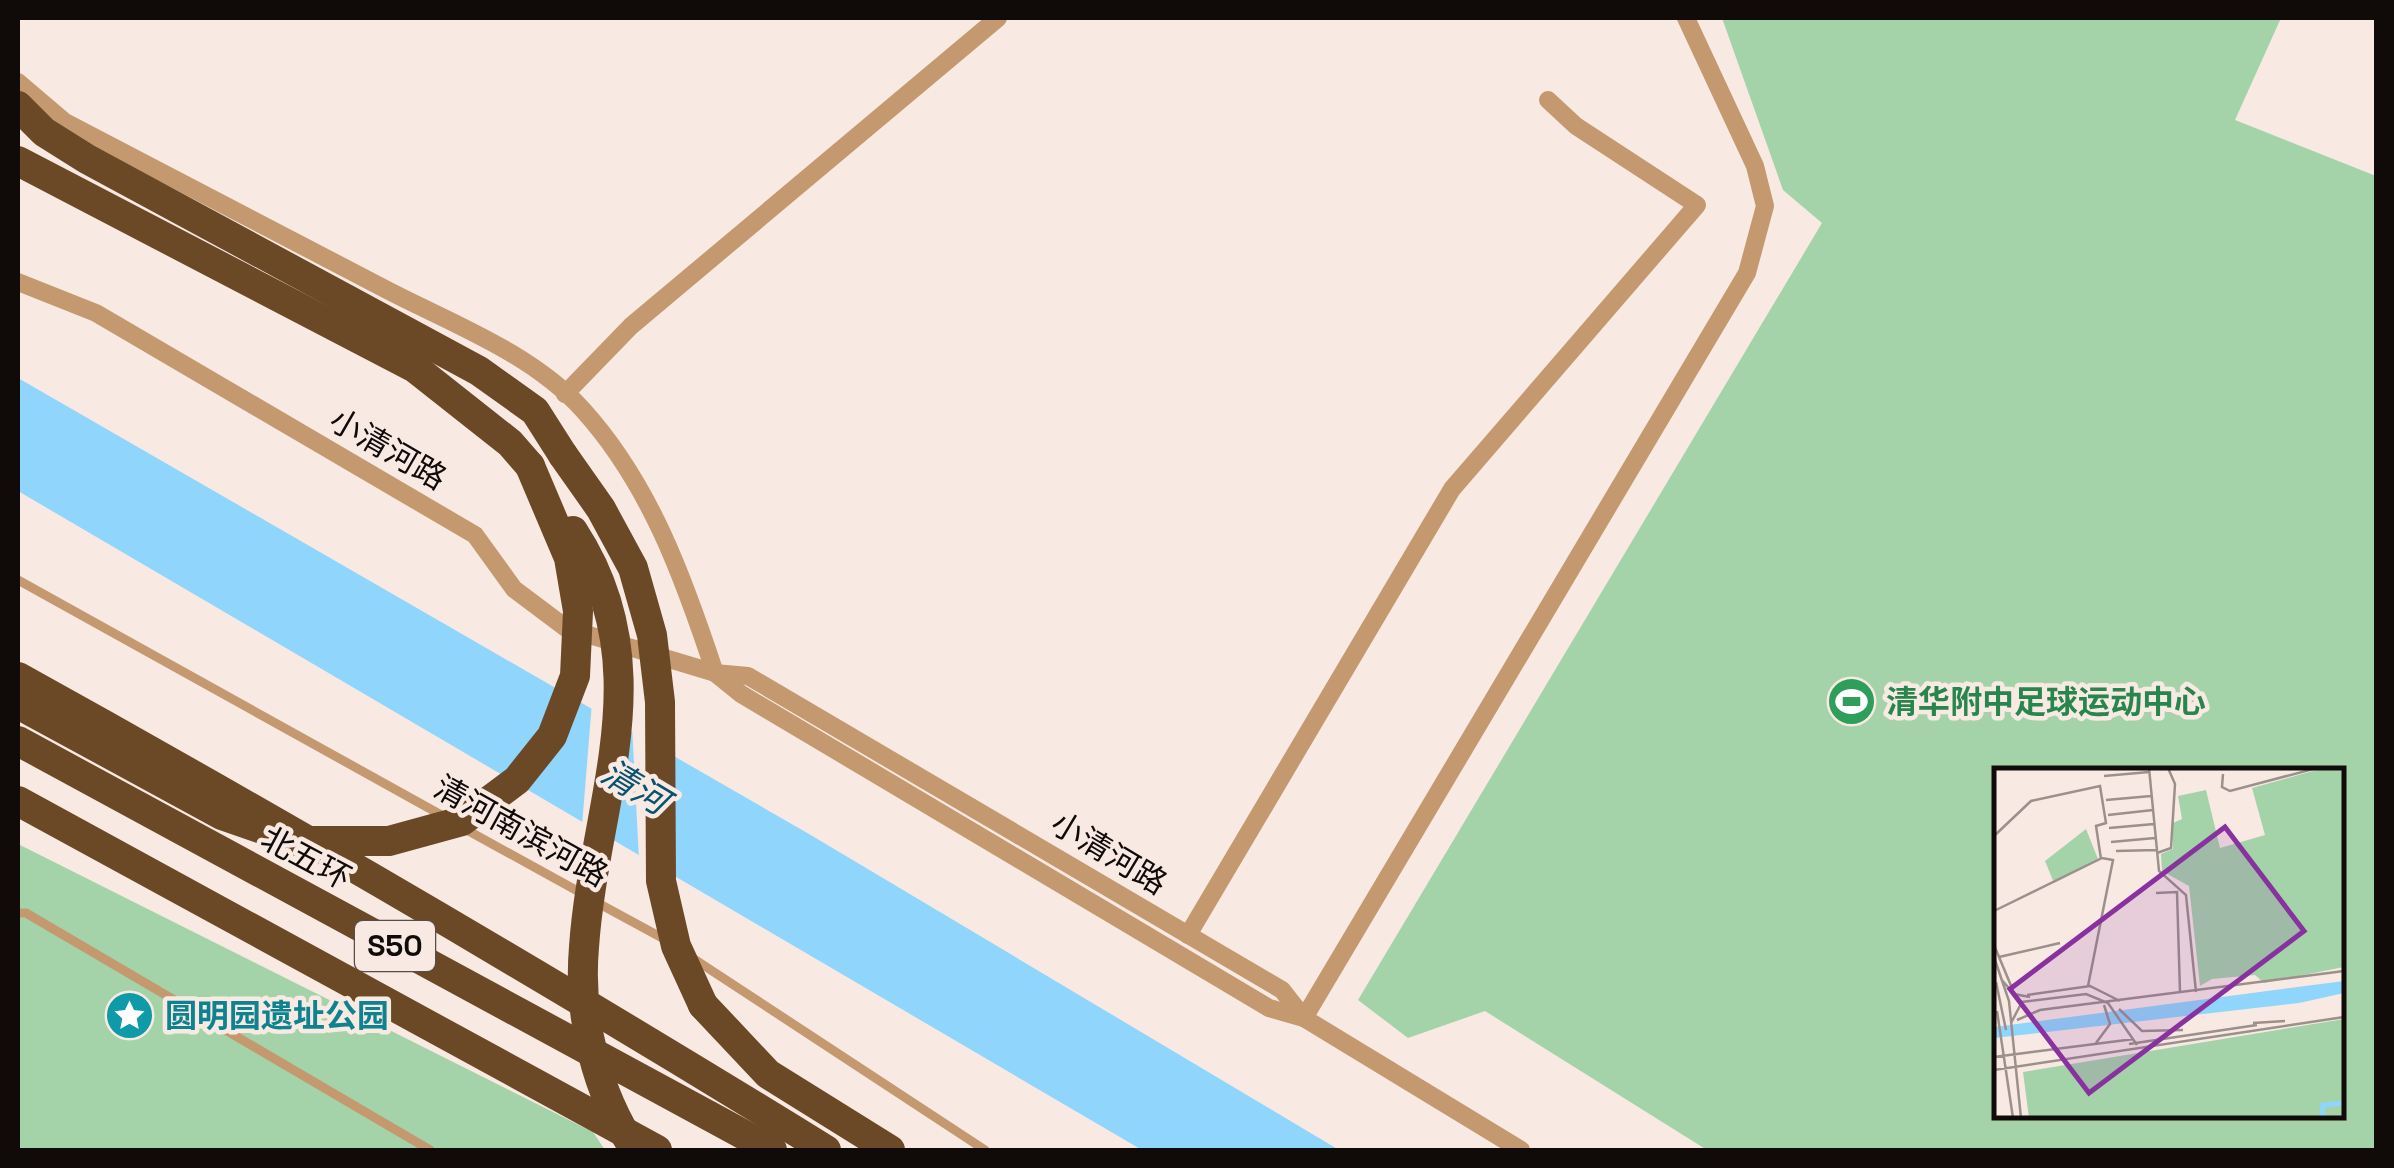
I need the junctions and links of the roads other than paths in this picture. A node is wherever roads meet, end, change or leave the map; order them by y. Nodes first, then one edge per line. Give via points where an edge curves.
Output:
1 (998, 18) edge
2 (1686, 18) edge
3 (18, 82) edge
4 (1548, 100) dead end
5 (18, 106) edge
6 (18, 161) edge
7 (18, 282) edge
8 (566, 394) junction
9 (530, 466) junction
10 (18, 580) edge
11 (715, 673) junction
12 (18, 677) edge
13 (18, 704) edge
14 (18, 742) edge
15 (18, 801) edge
16 (18, 811) edge
17 (196, 898) junction
18 (18, 912) edge
19 (1188, 935) junction
20 (1304, 1018) junction
21 (430, 1150) edge
22 (635, 1150) edge
23 (657, 1150) edge
24 (772, 1150) edge
25 (826, 1150) edge
26 (890, 1150) edge
27 (985, 1150) edge
28 (1521, 1150) edge

1 - 8 street via 631,326
2 - 20 street via 1754,166 1764,206 1747,273
3 - 8 street via 65,122 507,352
4 - 19 street via 1576,126 1697,205 1452,489
5 - 26 highway, bridge via 87,159 479,371 534,411 633,568 652,636 660,702 661,881 676,946 703,1005 768,1074
6 - 9 highway via 415,368 510,442
7 - 11 street, 小清河路 via 96,313 476,535 514,589 566,628
8 - 11 street via 611,444 644,496 682,574
9 - 13 highway, bridge via 569,558 578,611 575,676 552,736 517,780 462,821 389,841 297,841 222,815
9 - 22 highway, bridge via 587,553 612,623 620,686 616,750 583,949 585,998 599,1081
10 - 27 lane, 清河南滨河路 via 664,940
11 - 19 street, 小清河路 via 748,676
11 - 20 street, 小清河路 via 1270,1008
12 - 25 highway via 269,816
14 - 24 highway, 北五环 / S50
15 - 17 highway, S50
16 - 17 highway
17 - 23 highway, S50
18 - 21 lane
19 - 20 street, 小清河路 via 1282,990
20 - 28 street, 小清河路

